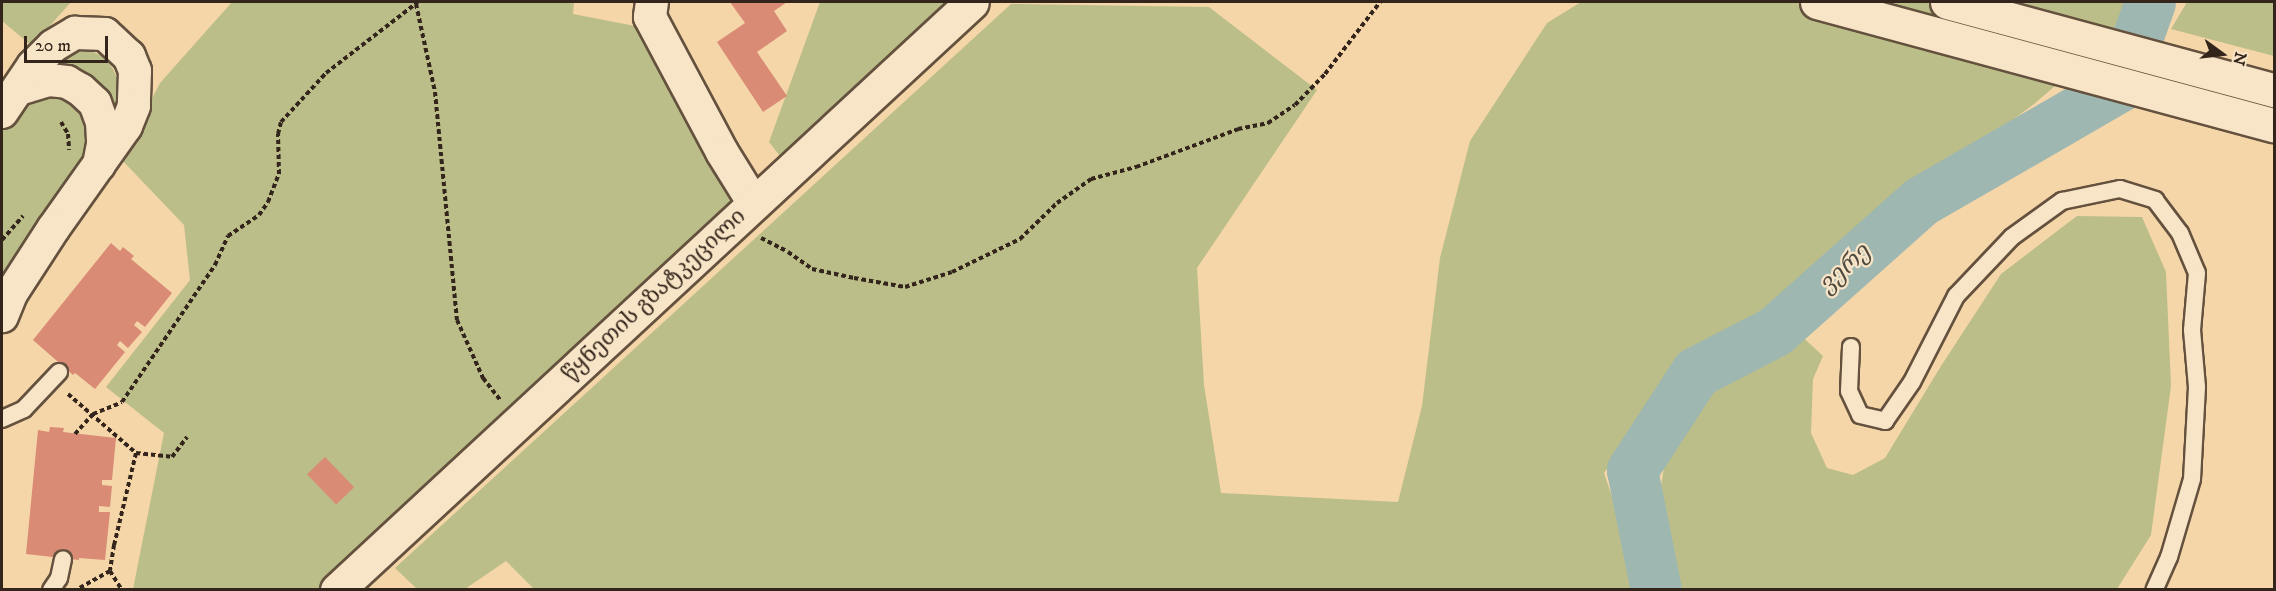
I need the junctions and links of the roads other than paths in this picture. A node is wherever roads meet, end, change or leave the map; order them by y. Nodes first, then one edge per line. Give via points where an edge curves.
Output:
1 (652, 2) edge
2 (972, 2) edge
3 (1817, 2) edge
4 (1947, 2) edge
5 (2274, 90) edge
6 (10, 101) edge
7 (2274, 125) edge
8 (99, 166) junction
9 (753, 202) junction
10 (2, 316) edge
11 (1851, 347) dead end
12 (59, 372) dead end
13 (2, 419) edge
14 (63, 559) dead end
15 (51, 590) edge
16 (337, 590) edge
17 (2154, 590) edge

1 - 9 street via 650,17
2 - 9 main road, წყნეთის გზატკეცილი
3 - 7 main road
4 - 5 main road
6 - 8 street via 49,80 67,82 81,90 94,103 102,122 104,144
6 - 8 street via 33,66 53,46 75,33 105,34 129,56 135,70 134,106 126,126
8 - 10 street via 53,229 11,294
9 - 16 main road, წყნეთის გზატკეცილი
11 - 17 lane via 1849,390 1860,415 1885,421 1912,382 1956,296 2012,237 2062,201 2120,189 2155,200 2180,233 2197,273 2192,330 2197,387 2192,478 2169,557
12 - 13 lane via 24,410
14 - 15 lane via 59,578

